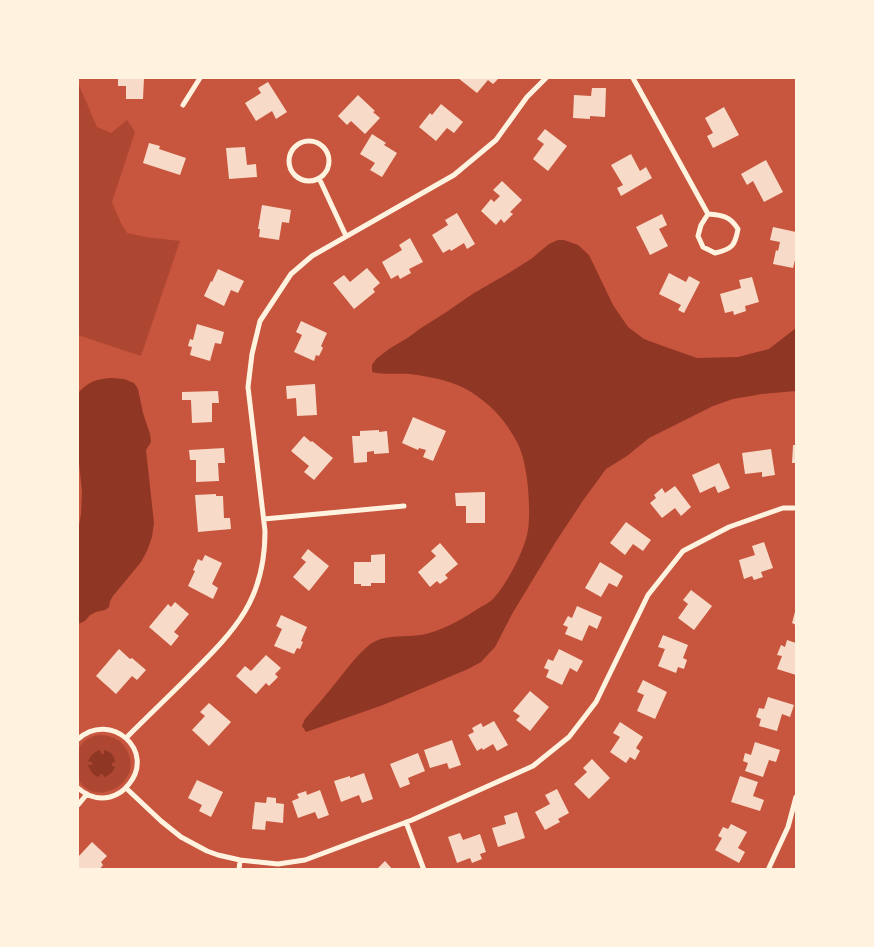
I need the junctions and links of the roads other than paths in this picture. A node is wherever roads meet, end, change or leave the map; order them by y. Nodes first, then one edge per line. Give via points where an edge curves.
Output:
1 (200, 78) edge
2 (546, 78) edge
3 (633, 78) edge
4 (183, 105) dead end
5 (319, 178) junction
6 (708, 214) junction
7 (346, 236) junction
8 (404, 506) dead end
9 (796, 508) edge
10 (264, 518) junction
11 (126, 738) junction
12 (78, 739) edge
13 (78, 788) edge
14 (126, 788) junction
15 (87, 794) junction
16 (796, 797) edge
17 (78, 805) edge
18 (406, 822) junction
19 (240, 860) junction
20 (239, 870) edge
21 (424, 870) edge
22 (768, 870) edge

1 - 4 street
2 - 7 street via 527,97 496,140 454,175
3 - 6 street
5 - 5 street via 328,168 325,150 314,142 296,146 289,157 295,176 307,181
5 - 7 street
6 - 6 street via 698,236 703,246 715,253 727,250 736,241 738,229 734,222 722,215
7 - 10 street via 312,256 291,274 260,321 248,387
8 - 10 street
9 - 18 street via 783,508 729,527 683,551 648,595 596,702 569,737 533,766
10 - 11 street via 261,571 243,614 221,644
11 - 12 street via 101,728
11 - 14 street via 136,760 135,774
13 - 15 street
14 - 15 street via 106,798
14 - 19 street via 181,837 206,851
15 - 17 street
16 - 22 street via 788,827
18 - 19 street via 305,860 278,864
18 - 21 street
19 - 20 street

